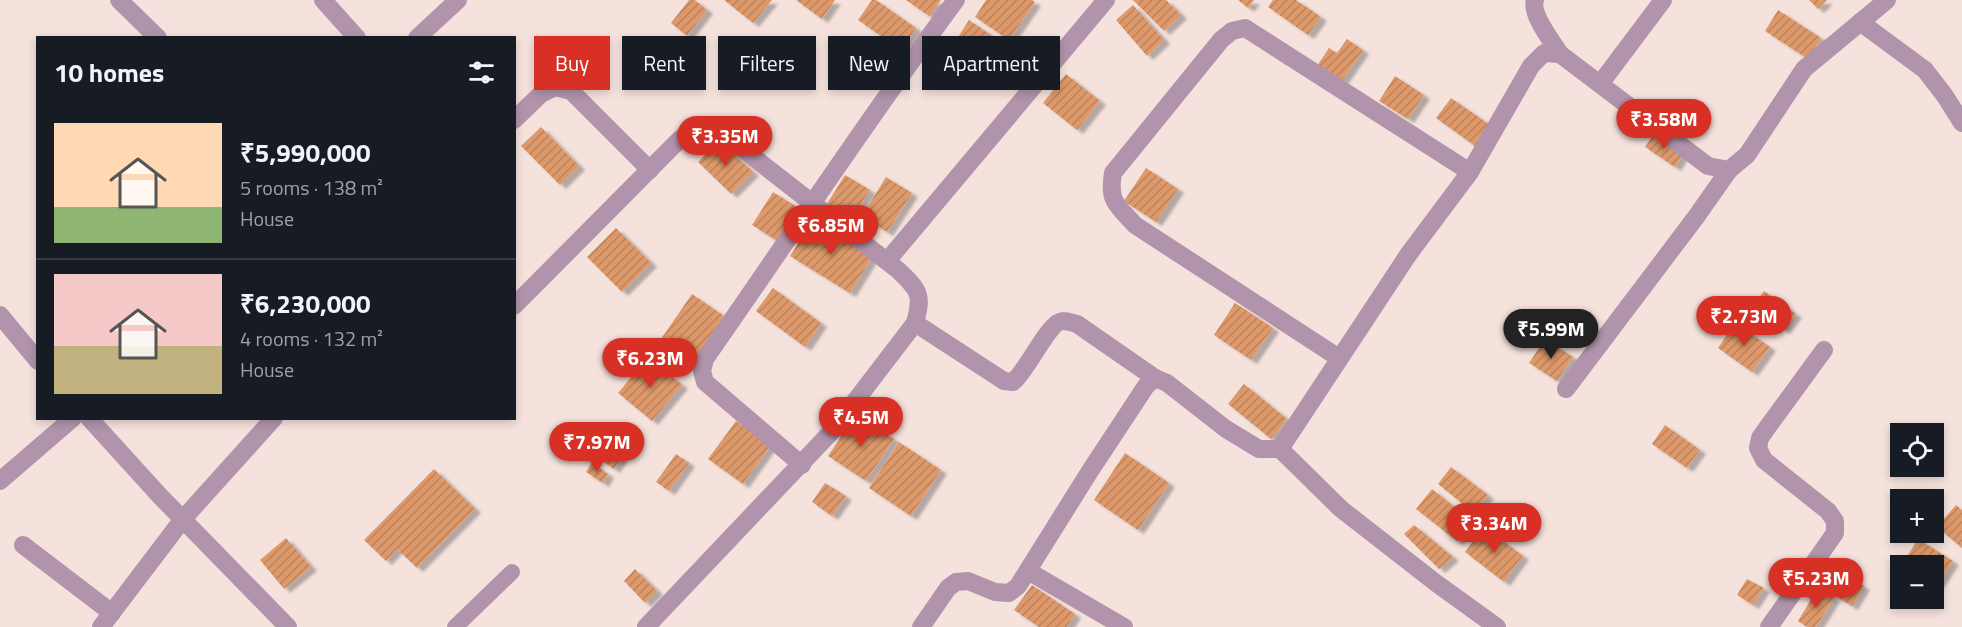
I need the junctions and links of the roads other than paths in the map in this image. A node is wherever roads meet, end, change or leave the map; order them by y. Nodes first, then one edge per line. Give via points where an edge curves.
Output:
1 (119, 0) edge
2 (323, 0) edge
3 (458, 0) edge
4 (956, 0) edge
5 (1106, 0) edge
6 (1535, 0) edge
7 (1663, 0) edge
8 (1887, 0) edge
9 (1860, 22) junction
10 (156, 36) edge
11 (355, 36) edge
12 (419, 36) edge
13 (1560, 54) junction
14 (1600, 84) junction
15 (516, 118) edge
16 (1962, 123) edge
17 (650, 170) junction
18 (1729, 170) junction
19 (1470, 172) junction
20 (813, 204) junction
21 (887, 261) junction
22 (516, 304) edge
23 (1, 320) edge
24 (915, 323) junction
25 (1824, 350) dead end
26 (1340, 358) junction
27 (36, 359) edge
28 (1155, 378) junction
29 (1566, 389) dead end
30 (71, 420) edge
31 (91, 420) edge
32 (272, 420) edge
33 (1280, 448) junction
34 (802, 465) junction
35 (0, 481) edge
36 (183, 519) junction
37 (23, 545) dead end
38 (1028, 571) junction
39 (512, 572) dead end
40 (107, 620) edge
41 (288, 627) edge
42 (455, 627) edge
43 (646, 627) edge
44 (921, 627) edge
45 (1124, 627) edge
46 (1497, 627) edge
47 (1769, 627) edge

1 - 10 street
2 - 11 street
3 - 12 street
4 - 20 street
5 - 21 street
6 - 13 street via 1536,16
7 - 14 street
8 - 9 street
9 - 16 street via 1925,70
9 - 18 street via 1804,69 1747,155
13 - 14 street
13 - 19 street via 1544,53 1531,66
14 - 18 street via 1708,166
15 - 17 street via 541,94 555,87 571,91
17 - 20 street via 692,129 705,126 721,132
17 - 22 street
18 - 29 street
19 - 26 street via 1408,255
19 - 26 street via 1245,28 1232,31 1221,40 1113,173 1110,188 1114,203 1135,225
20 - 21 street
20 - 34 street via 705,359 702,371 705,382
21 - 24 street via 913,284 920,302
23 - 27 street
24 - 28 street via 1004,381 1013,382 1022,375 1053,325 1063,321 1077,324
24 - 34 street
25 - 47 street via 1760,438 1758,448 1764,460 1828,511 1835,521 1835,533
26 - 33 street
28 - 33 street via 1259,449
28 - 38 street via 1146,386
30 - 35 street
31 - 36 street
32 - 36 street
33 - 46 street via 1341,509
34 - 43 street
36 - 40 street
36 - 41 street
37 - 40 street
38 - 44 street via 1008,593 968,581 956,582
38 - 45 street
39 - 42 lane

